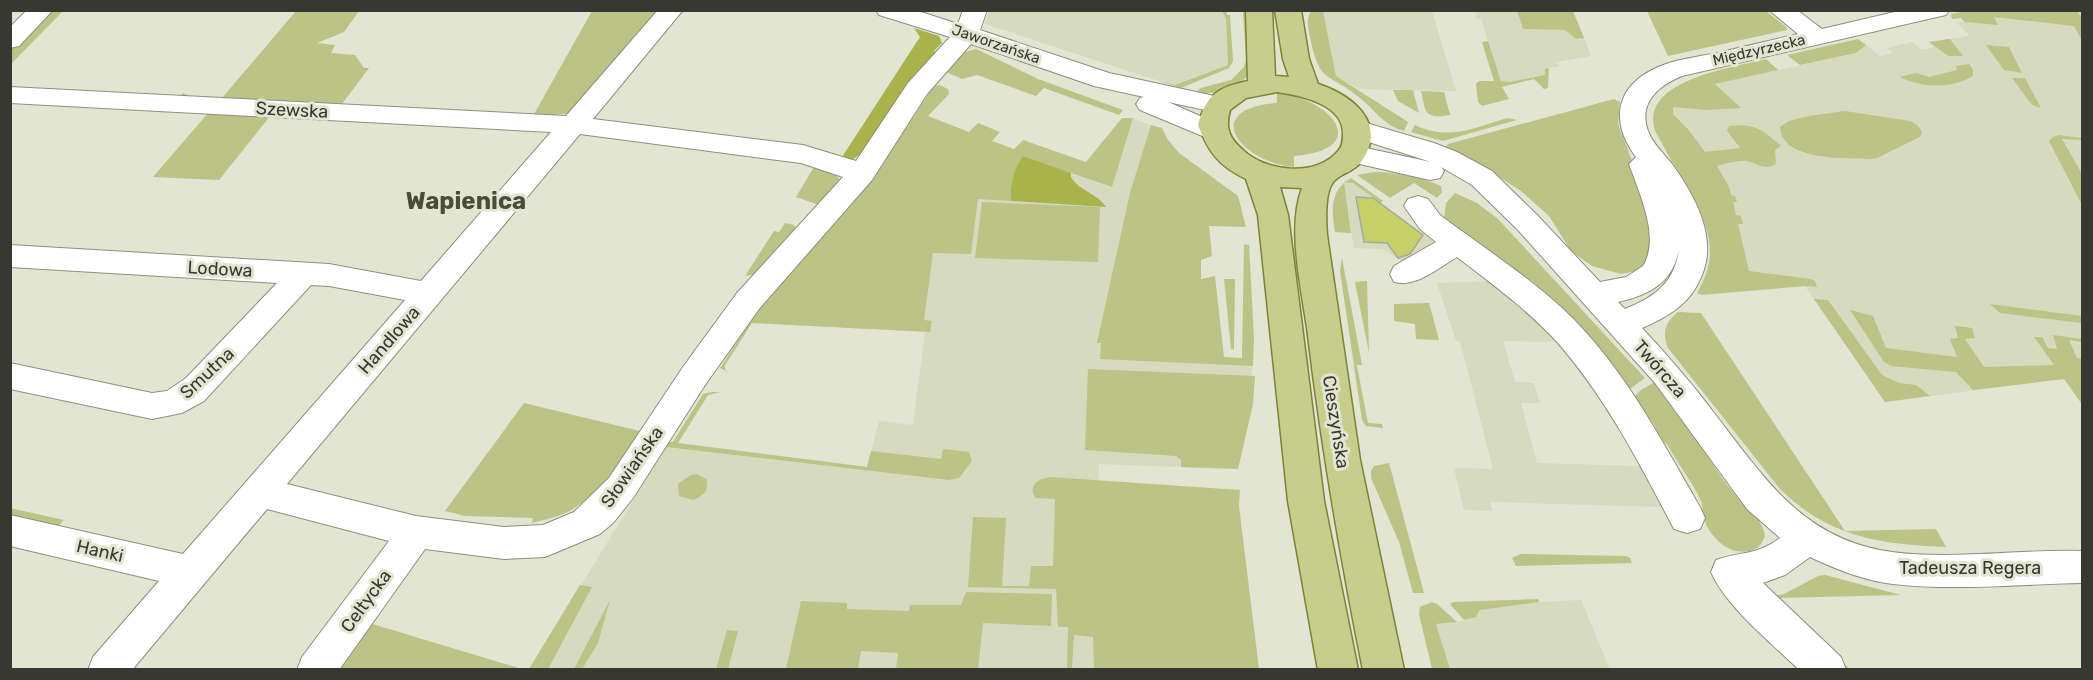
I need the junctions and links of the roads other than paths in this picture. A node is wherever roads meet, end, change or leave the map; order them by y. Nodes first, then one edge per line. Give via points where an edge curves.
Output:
1 (41, 10) edge
2 (671, 10) edge
3 (888, 10) edge
4 (1260, 10) edge
5 (1288, 10) edge
6 (1781, 10) edge
7 (1937, 10) edge
8 (971, 22) edge
9 (1816, 36) junction
10 (10, 41) edge
11 (1262, 85) junction
12 (1306, 88) junction
13 (10, 95) edge
14 (1215, 118) junction
15 (573, 125) junction
16 (1640, 142) junction
17 (1344, 152) junction
18 (1258, 172) junction
19 (862, 173) junction
20 (1418, 206) dead end
21 (1458, 243) junction
22 (10, 256) edge
23 (304, 273) junction
24 (1405, 274) dead end
25 (428, 294) junction
26 (1594, 295) junction
27 (1620, 324) junction
28 (10, 376) edge
29 (259, 492) junction
30 (1687, 518) dead end
31 (10, 530) edge
32 (416, 532) junction
33 (1807, 538) junction
34 (2082, 567) edge
35 (190, 572) junction
36 (107, 669) edge
37 (316, 669) edge
38 (1338, 669) edge
39 (1384, 669) edge
40 (1827, 669) edge

1 - 10 street
2 - 15 street, Handlowa
3 - 8 street, Jaworzańska
4 - 11 main road
5 - 12 main road via 1296,59
6 - 9 street
7 - 9 street, Międzyrzecka
8 - 14 street, Jaworzańska via 1103,80 1151,106
8 - 19 street, Słowiańska via 917,89
9 - 16 street, Międzyrzecka via 1657,77 1642,88 1633,103 1633,124
11 - 12 main road
11 - 14 main road via 1237,92
12 - 17 main road via 1339,105 1350,116
13 - 15 street, Szewska
14 - 18 main road via 1217,144 1241,165
15 - 19 street via 803,154
15 - 25 street, Handlowa
16 - 26 street, Międzyrzecka via 1643,165 1664,224 1662,257 1641,283
16 - 27 street, Międzyrzecka via 1685,209 1693,232 1694,254 1674,296
17 - 18 main road via 1292,178
17 - 26 street, Twórcza via 1435,172 1507,204
17 - 39 main road, Cieszyńska via 1312,201 1311,220 1339,446
18 - 38 main road, Cieszyńska via 1273,215 1306,501
19 - 32 street, Słowiańska via 748,301 621,488 587,523 559,537 529,543
20 - 21 street via 1423,215
21 - 24 street
21 - 30 street via 1535,303 1584,352 1635,428
22 - 23 street, Lodowa
23 - 25 street, Lodowa
23 - 28 street, Smutna via 198,387 165,406
25 - 29 street, Handlowa
26 - 27 street, Twórcza
27 - 33 street, Twórcza via 1684,396 1759,498
29 - 32 street, Słowiańska
29 - 35 street, Handlowa
31 - 35 street, Hanki
32 - 37 street, Celtycka
33 - 34 street, Tadeusza Regera via 1841,554 1891,568
33 - 40 street via 1770,566 1729,572
35 - 36 street, Handlowa

